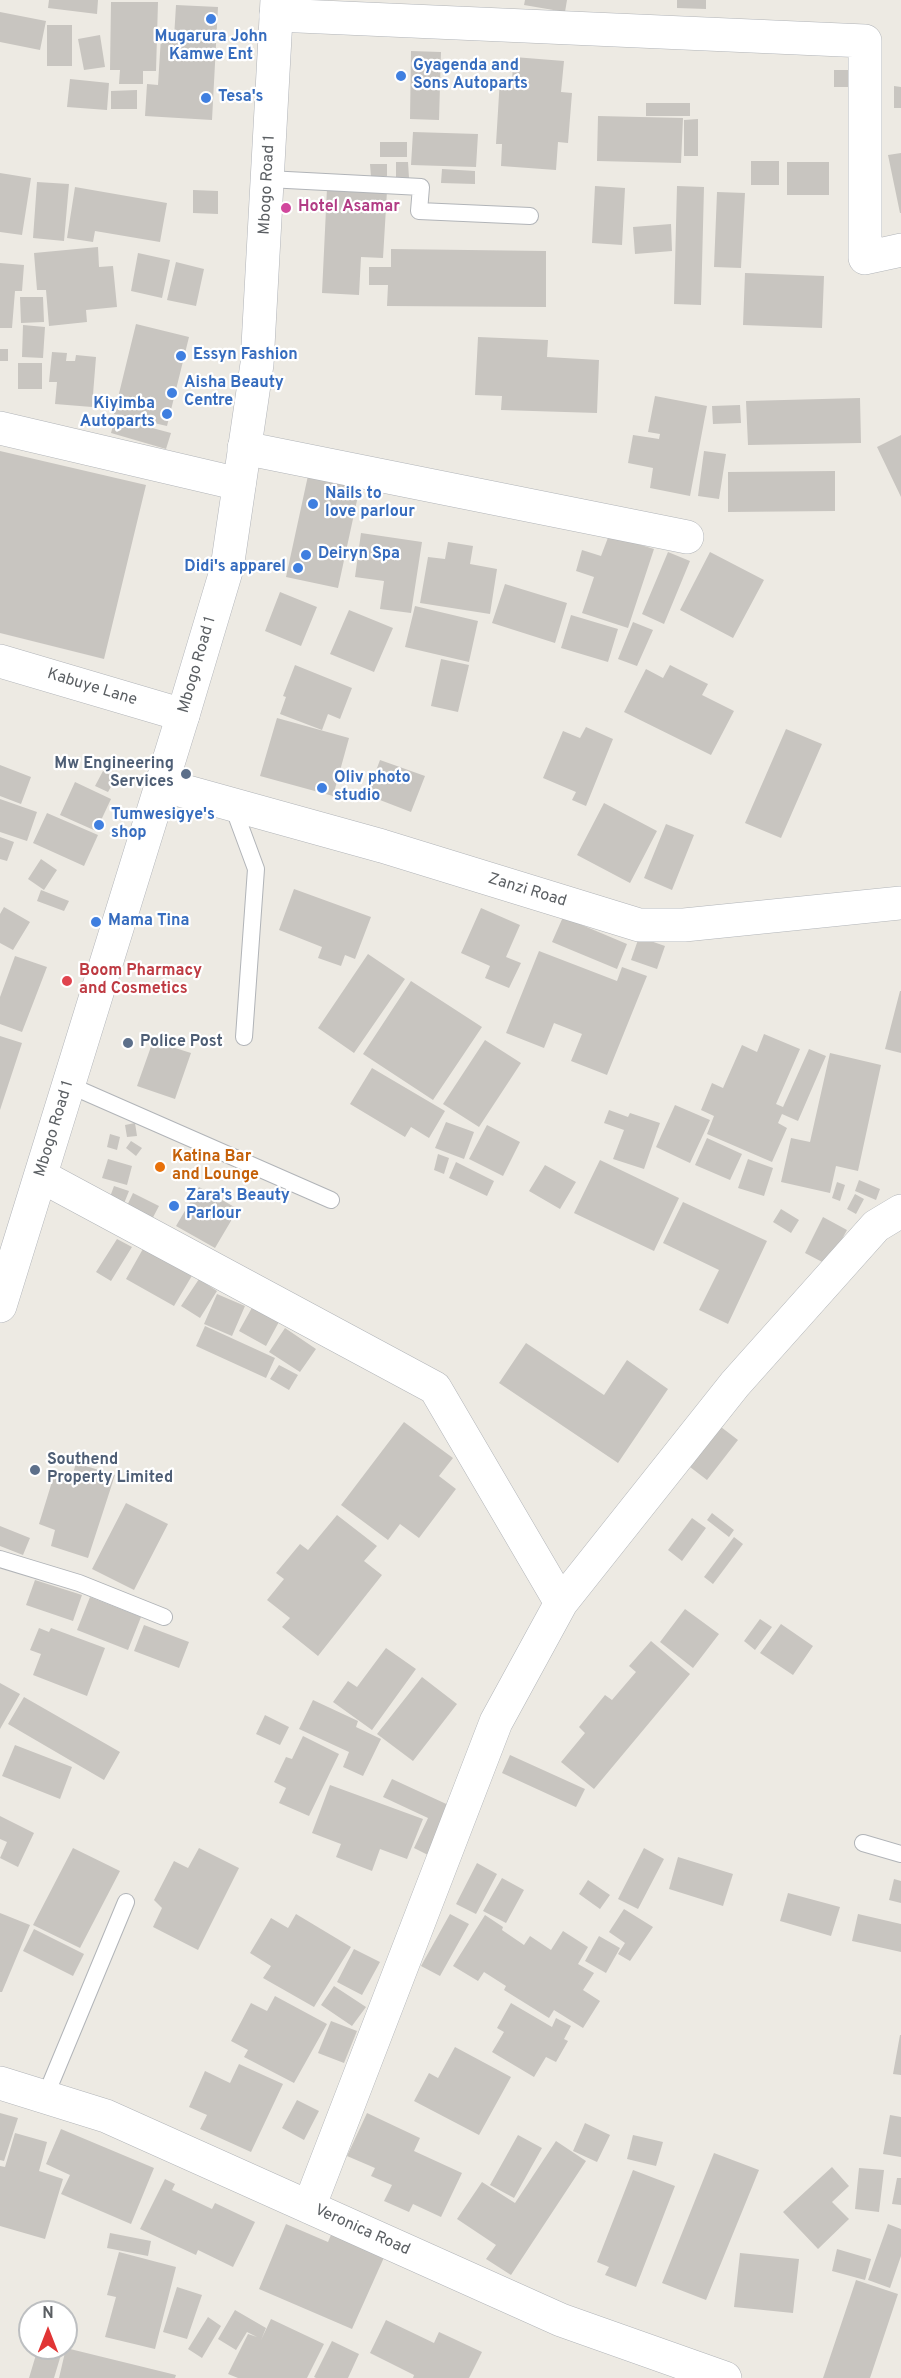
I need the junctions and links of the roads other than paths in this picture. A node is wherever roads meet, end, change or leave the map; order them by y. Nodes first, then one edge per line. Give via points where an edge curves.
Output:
1 (277, 7) edge
2 (268, 179) junction
3 (530, 216) dead end
4 (901, 250) edge
5 (0, 428) edge
6 (244, 448) junction
7 (239, 484) junction
8 (687, 537) dead end
9 (0, 661) edge
10 (183, 715) junction
11 (162, 785) junction
12 (232, 804) junction
13 (901, 903) edge
14 (244, 1037) dead end
15 (69, 1085) junction
16 (41, 1176) junction
17 (331, 1200) dead end
18 (901, 1211) edge
19 (2, 1291) edge
20 (0, 1559) edge
21 (561, 1603) junction
22 (164, 1617) dead end
23 (863, 1843) dead end
24 (901, 1854) edge
25 (126, 1902) dead end
26 (0, 2083) edge
27 (45, 2097) junction
28 (309, 2208) junction
29 (725, 2378) edge

1 - 2 street, Mbogo Road 1
1 - 4 street via 865,41 865,258
2 - 3 lane via 421,187 419,211
2 - 6 street, Mbogo Road 1 via 257,364
5 - 7 street
6 - 7 street, Mbogo Road 1
6 - 8 street
7 - 10 street, Mbogo Road 1 via 227,568
9 - 10 street, Kabuye Lane
10 - 11 street, Mbogo Road 1
11 - 12 street, Zanzi Road
11 - 15 street, Mbogo Road 1
12 - 13 street, Zanzi Road via 639,925 684,925
12 - 14 lane via 256,869
15 - 16 street, Mbogo Road 1
15 - 17 lane
16 - 19 street, Mbogo Road 1
16 - 21 street via 435,1388
18 - 21 street via 876,1226 735,1384
20 - 22 lane via 79,1583
21 - 28 street via 496,1722
23 - 24 lane
25 - 27 lane
26 - 27 street, Veronica Road
27 - 28 street, Veronica Road via 106,2116
28 - 29 street, Veronica Road via 561,2320

